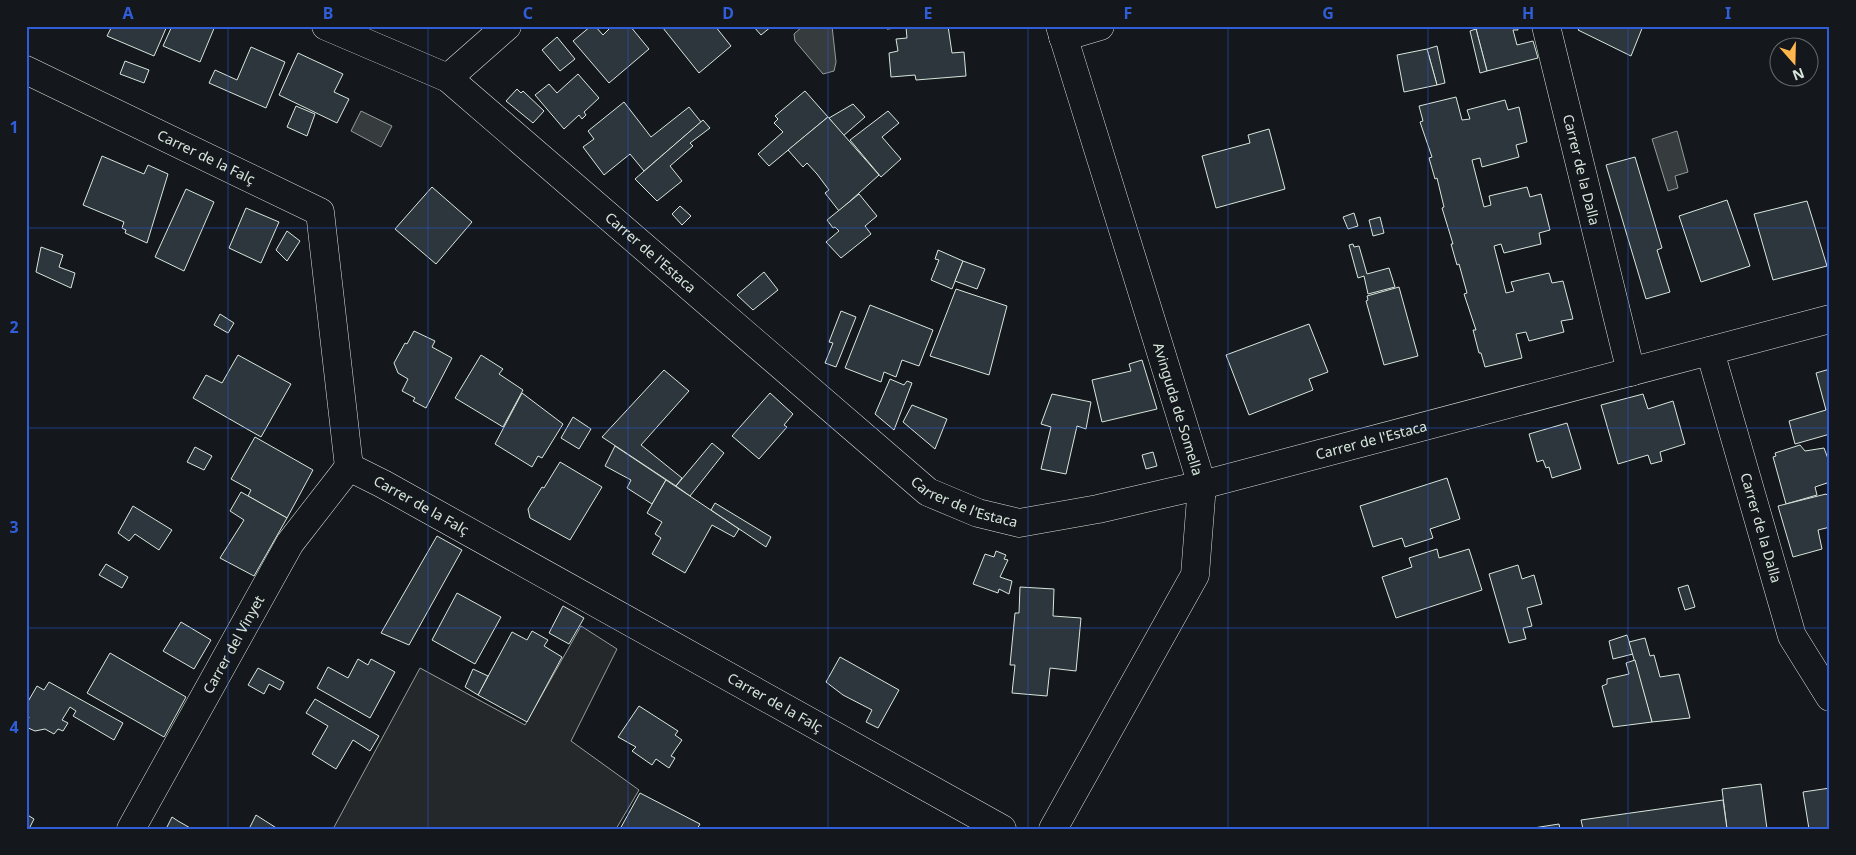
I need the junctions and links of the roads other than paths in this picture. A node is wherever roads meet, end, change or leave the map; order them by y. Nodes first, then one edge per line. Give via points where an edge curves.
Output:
1 (326, 26) edge
2 (507, 26) edge
3 (1100, 26) edge
4 (1546, 26) edge
5 (1061, 32) edge
6 (26, 70) edge
7 (448, 78) junction
8 (1830, 319) edge
9 (1710, 351) junction
10 (1631, 372) junction
11 (348, 467) junction
12 (1202, 485) junction
13 (1830, 696) edge
14 (131, 829) edge
15 (1002, 829) edge
16 (1053, 829) edge

1 - 7 street, Carrer de l'Estaca
2 - 7 street
3 - 5 street
4 - 10 street, Carrer de la Dalla
5 - 12 street, Avinguda de Somella
6 - 11 street, Carrer de la Falç via 320,212
7 - 12 street, Carrer de l'Estaca via 928,492 978,513 1019,523
8 - 9 street, Carrer de l'Estaca
9 - 10 street, Carrer de l'Estaca
9 - 13 street, Carrer de la Dalla via 1792,636
10 - 12 street, Carrer de l'Estaca
11 - 14 street, Carrer del Vinyet via 290,543
11 - 15 street, Carrer de la Falç
12 - 16 street, Avinguda de Somella via 1195,575

